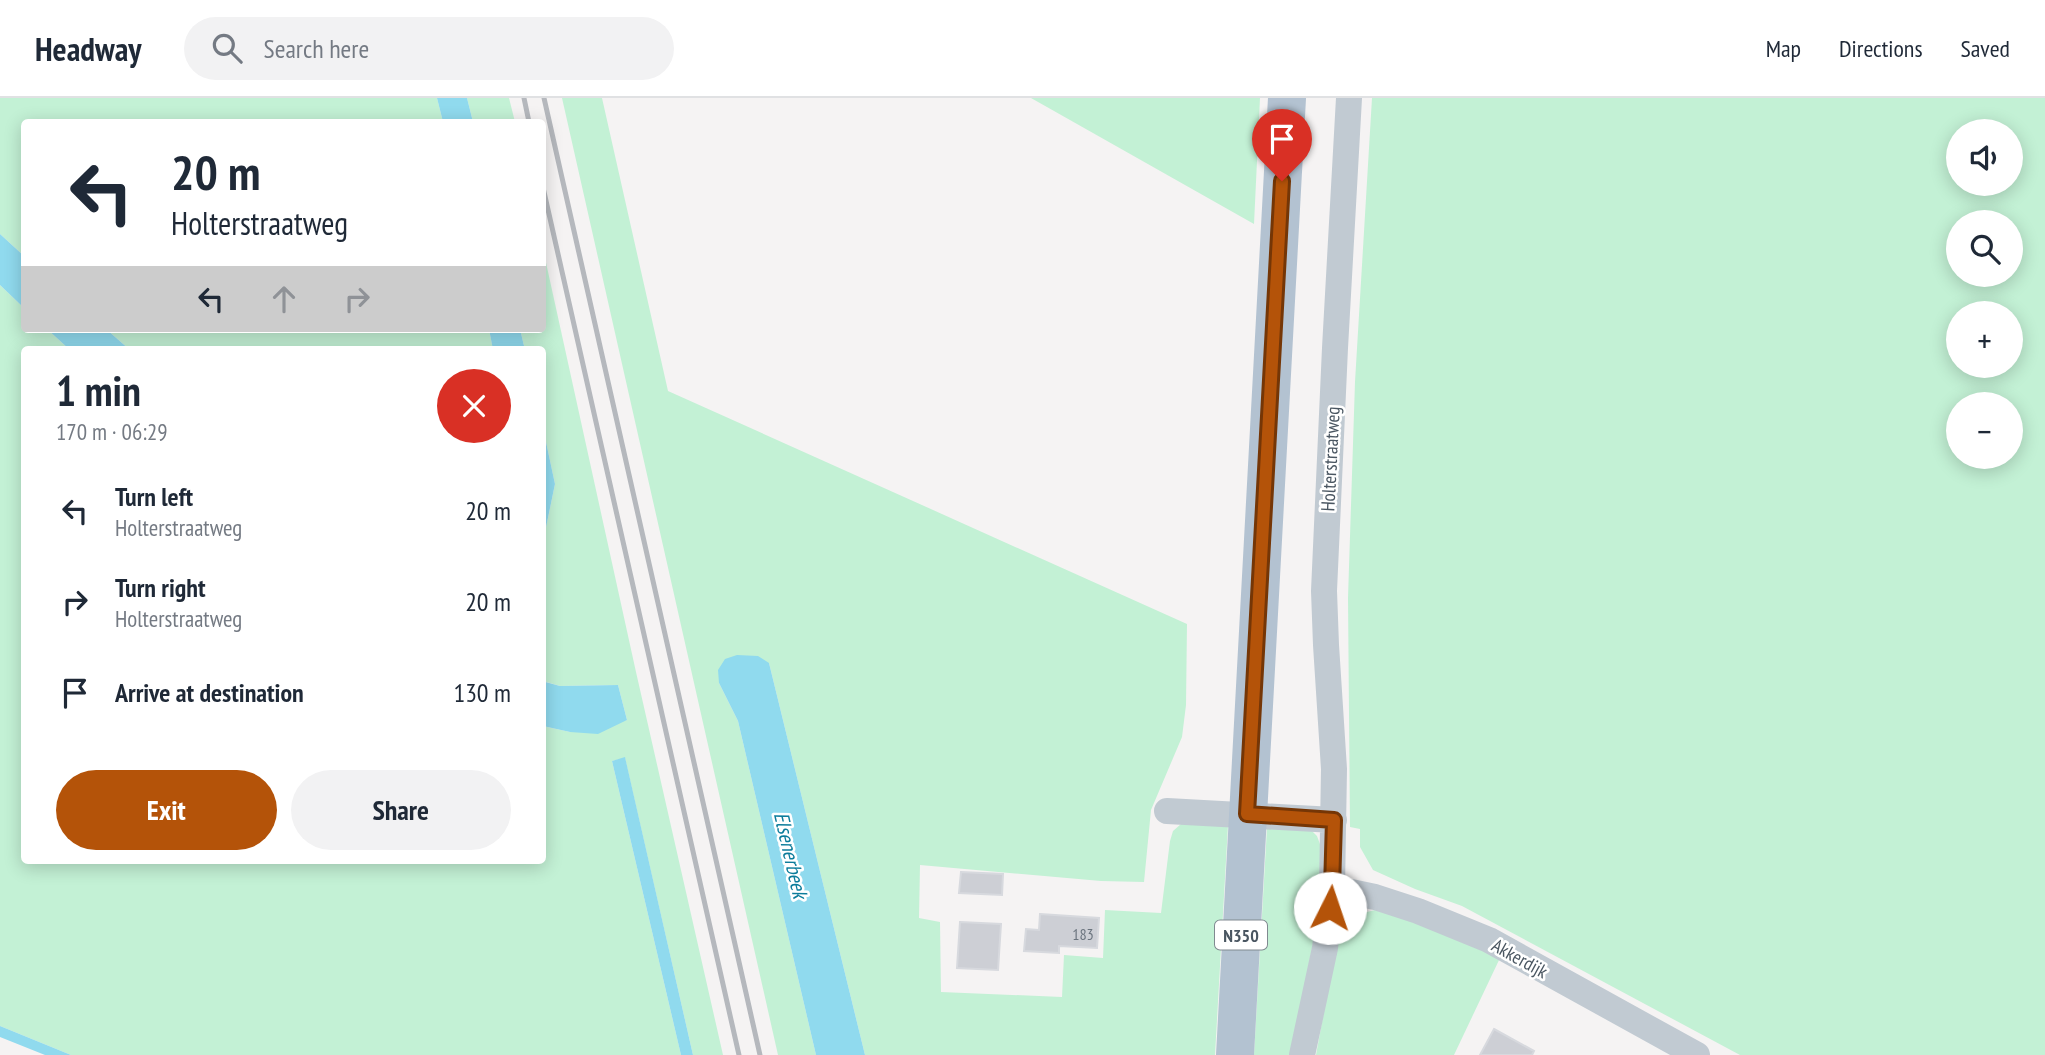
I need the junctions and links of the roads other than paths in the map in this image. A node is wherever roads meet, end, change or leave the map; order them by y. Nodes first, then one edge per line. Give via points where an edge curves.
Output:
1 (1287, 98) edge
2 (1349, 98) edge
3 (1167, 811) dead end
4 (1247, 814) junction
5 (1334, 820) junction
6 (1332, 888) junction
7 (1235, 1055) edge
8 (1302, 1055) edge
9 (1697, 1055) edge

1 - 4 main road, N350
2 - 5 street, Holterstraatweg via 1324,591
3 - 4 street
4 - 5 street
4 - 7 main road, N350
5 - 6 street, Holterstraatweg
6 - 8 street, Holterstraatweg via 1325,948
6 - 9 street, Akkerdijk via 1408,907 1489,940

